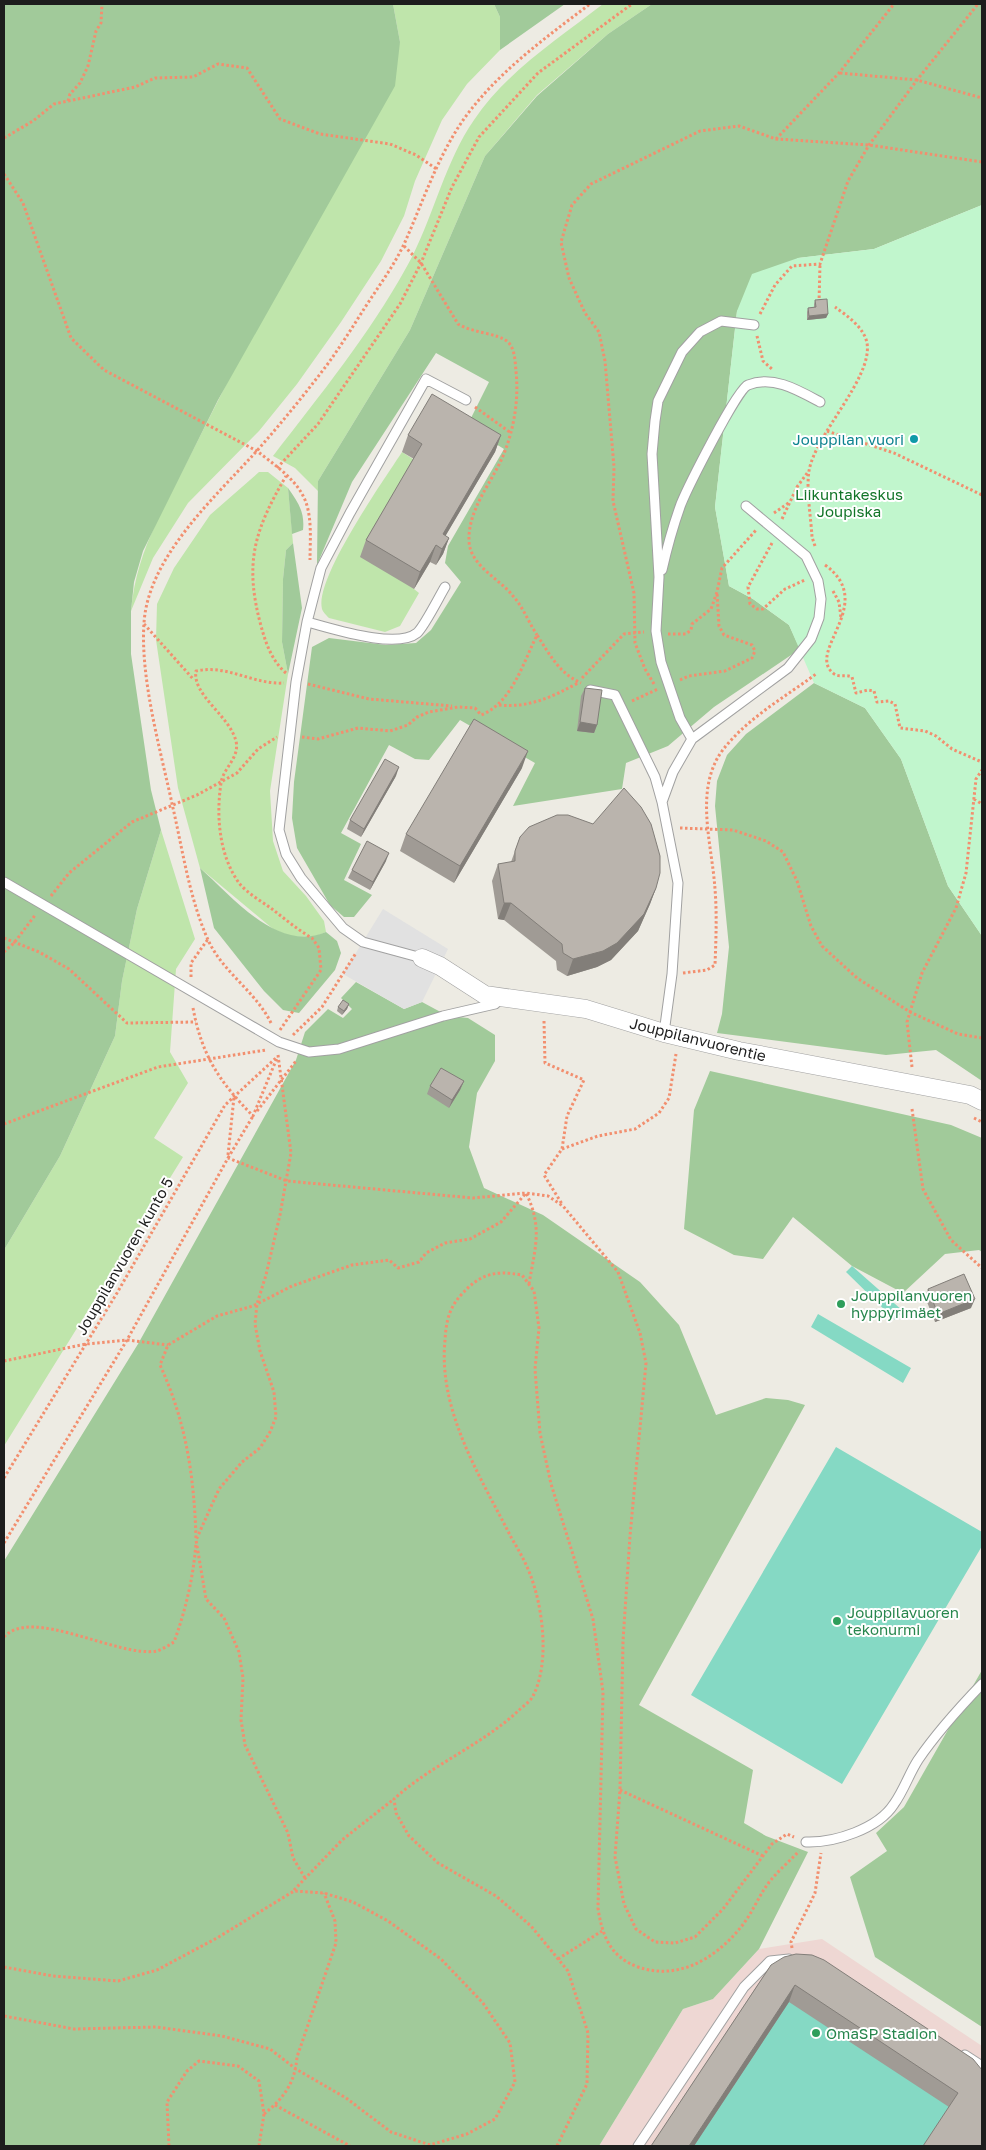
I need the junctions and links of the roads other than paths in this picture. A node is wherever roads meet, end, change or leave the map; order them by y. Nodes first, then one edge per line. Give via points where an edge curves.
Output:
1 (754, 325) road end
2 (466, 400) road end
3 (820, 402) dead end
4 (746, 506) dead end
5 (659, 580) junction
6 (445, 587) dead end
7 (307, 622) junction
8 (586, 689) edge
9 (692, 739) junction
10 (662, 802) junction
11 (4, 882) edge
12 (422, 958) joint
13 (504, 997) junction
14 (664, 1033) junction
15 (982, 1101) edge
16 (982, 1684) edge
17 (806, 1842) road end
18 (798, 1959) edge
19 (957, 2050) edge
20 (982, 2066) edge
21 (638, 2146) edge

1 - 5 lane via 721,321 700,332 682,352 658,401 652,454
2 - 7 lane via 426,379 322,568
3 - 5 lane via 791,387 765,380 746,385 731,405 682,502
4 - 9 lane via 806,556 818,580 819,618 811,639 788,668
5 - 9 lane via 656,633 661,662 680,718
6 - 7 lane via 417,633 402,640 375,638
7 - 12 lane via 288,735 280,830 286,854 301,878 343,928 364,942
8 - 10 lane via 615,695 655,777
9 - 10 lane via 673,772
10 - 14 lane via 678,883
11 - 13 lane via 280,1042 309,1052 339,1048 494,1004
12 - 13 street, Jouppilanvuorentie via 485,996
13 - 14 street, Jouppilanvuorentie via 586,1009
14 - 15 street, Jouppilanvuorentie via 740,1051 970,1095
16 - 17 lane via 953,1714 918,1761 893,1806 869,1826 823,1843
18 - 21 lane via 770,1961 744,1987
19 - 20 lane

